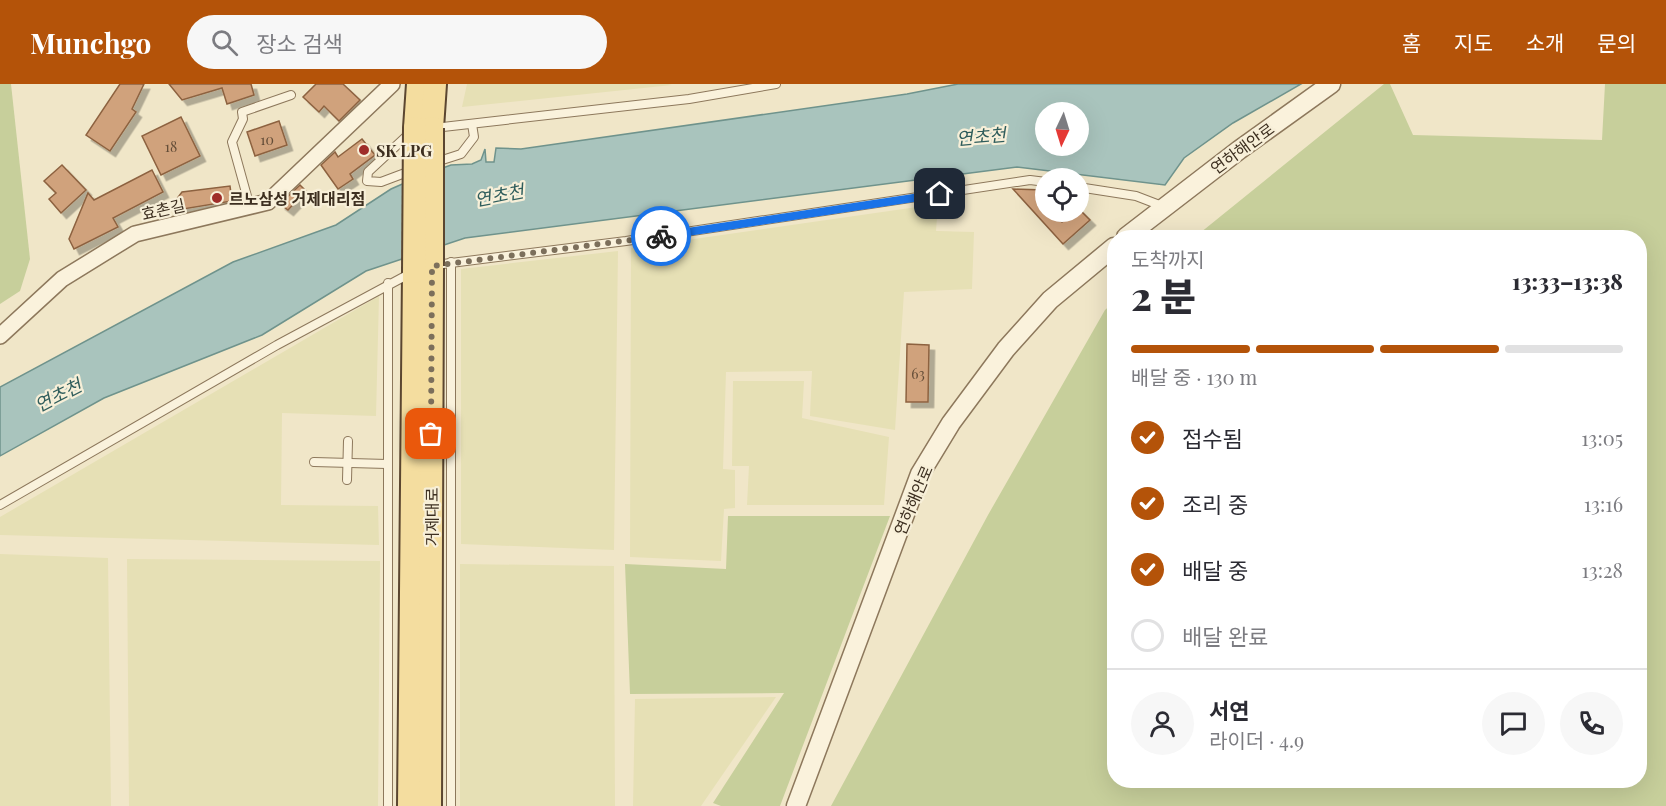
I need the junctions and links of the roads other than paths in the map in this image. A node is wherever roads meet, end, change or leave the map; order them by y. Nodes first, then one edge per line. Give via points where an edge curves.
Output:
1 (392, 84) edge
2 (418, 84) edge
3 (435, 84) edge
4 (776, 84) edge
5 (1331, 84) edge
6 (291, 95) dead end
7 (472, 124) junction
8 (424, 128) junction
9 (1035, 181) edge
10 (1089, 189) edge
11 (250, 207) junction
12 (1164, 207) junction
13 (1135, 230) edge
14 (1107, 253) edge
15 (432, 267) junction
16 (388, 284) junction
17 (0, 336) edge
18 (348, 441) dead end
19 (314, 462) dead end
20 (348, 463) junction
21 (387, 464) junction
22 (348, 480) dead end
23 (0, 505) edge
24 (388, 806) edge
25 (409, 806) edge
26 (430, 806) edge
27 (451, 806) edge
28 (796, 806) edge

1 - 11 street, 효촌길 via 268,202
2 - 8 main road, 거제대로
3 - 8 main road, 거제대로
4 - 7 lane via 689,99
5 - 12 street, 연하해안로
6 - 11 lane via 242,112 243,119 232,142
7 - 8 lane
7 - 8 lane via 474,137 461,154 381,182 368,181 368,172
8 - 15 main road, 거제대로, bridge
9 - 15 lane
10 - 12 lane via 1136,196
11 - 17 street, 효촌길 via 135,234 62,279
12 - 13 street, 연하해안로
14 - 28 street, 연하해안로 via 1050,300 1006,350 951,423 920,474
15 - 16 lane
15 - 25 main road, 거제대로
15 - 26 main road, 거제대로
15 - 27 lane
16 - 21 lane
16 - 23 lane
18 - 20 lane
19 - 20 lane
20 - 21 lane
20 - 22 lane
21 - 24 lane

